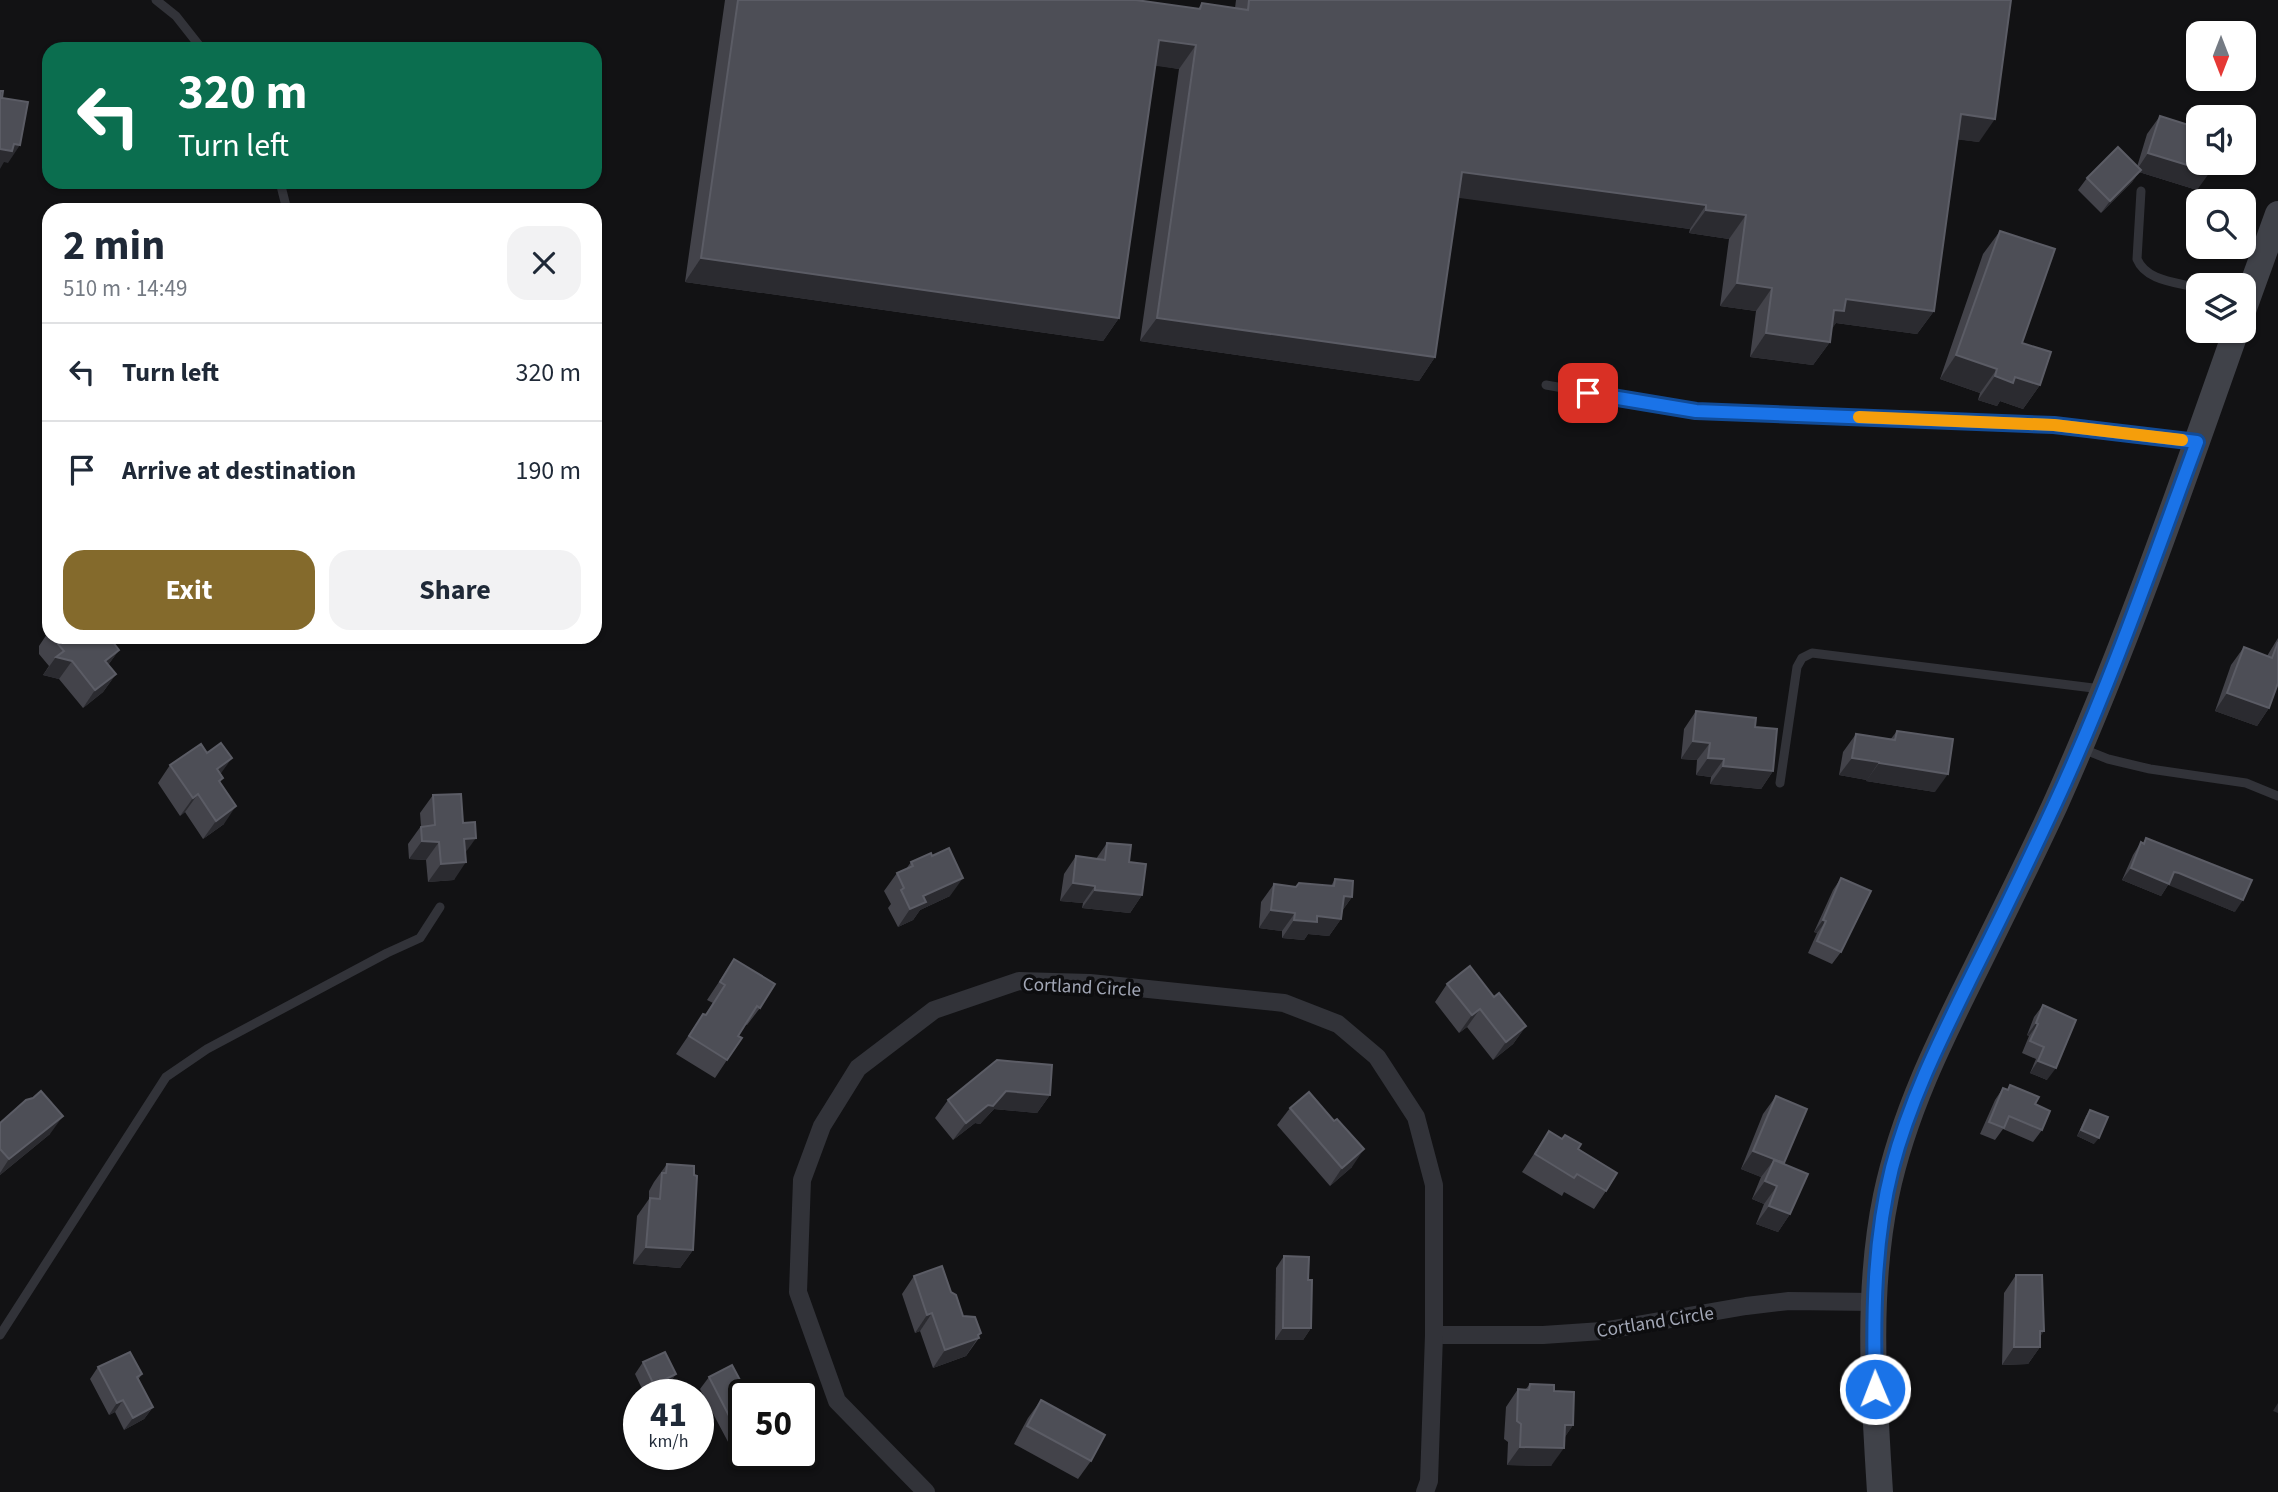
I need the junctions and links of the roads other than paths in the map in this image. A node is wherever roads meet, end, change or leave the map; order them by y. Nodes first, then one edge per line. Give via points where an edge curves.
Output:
1 (156, 0) edge
2 (196, 42) edge
3 (2141, 191) dead end
4 (2278, 214) edge
5 (2255, 273) edge
6 (2186, 285) edge
7 (2232, 343) edge
8 (1546, 385) dead end
9 (2197, 442) junction
10 (2103, 689) junction
11 (2079, 747) junction
12 (1780, 783) dead end
13 (2278, 796) edge
14 (440, 907) dead end
15 (1875, 1302) junction
16 (0, 1335) edge
17 (1434, 1335) junction
18 (926, 1492) edge
19 (1425, 1492) edge
20 (1881, 1492) edge

1 - 2 lane
3 - 6 lane via 2137,259 2141,268 2149,275
4 - 5 main road
7 - 9 main road
8 - 9 lane via 1696,411 2054,425
9 - 10 main road
10 - 11 main road
10 - 12 lane via 1812,653 1801,658 1797,667
11 - 13 lane via 2119,762 2246,783
11 - 15 main road via 1918,1091 1885,1199
14 - 16 lane via 420,938 207,1049 166,1077
15 - 17 street, Cortland Circle via 1789,1301 1602,1331
15 - 20 main road
17 - 18 street, Cortland Circle via 1434,1185 1416,1117 1377,1057 1338,1024 1284,1003 1090,983 1019,981 934,1010 858,1068 822,1126 802,1180 797,1292 837,1401
17 - 19 street, Cortland Circle

